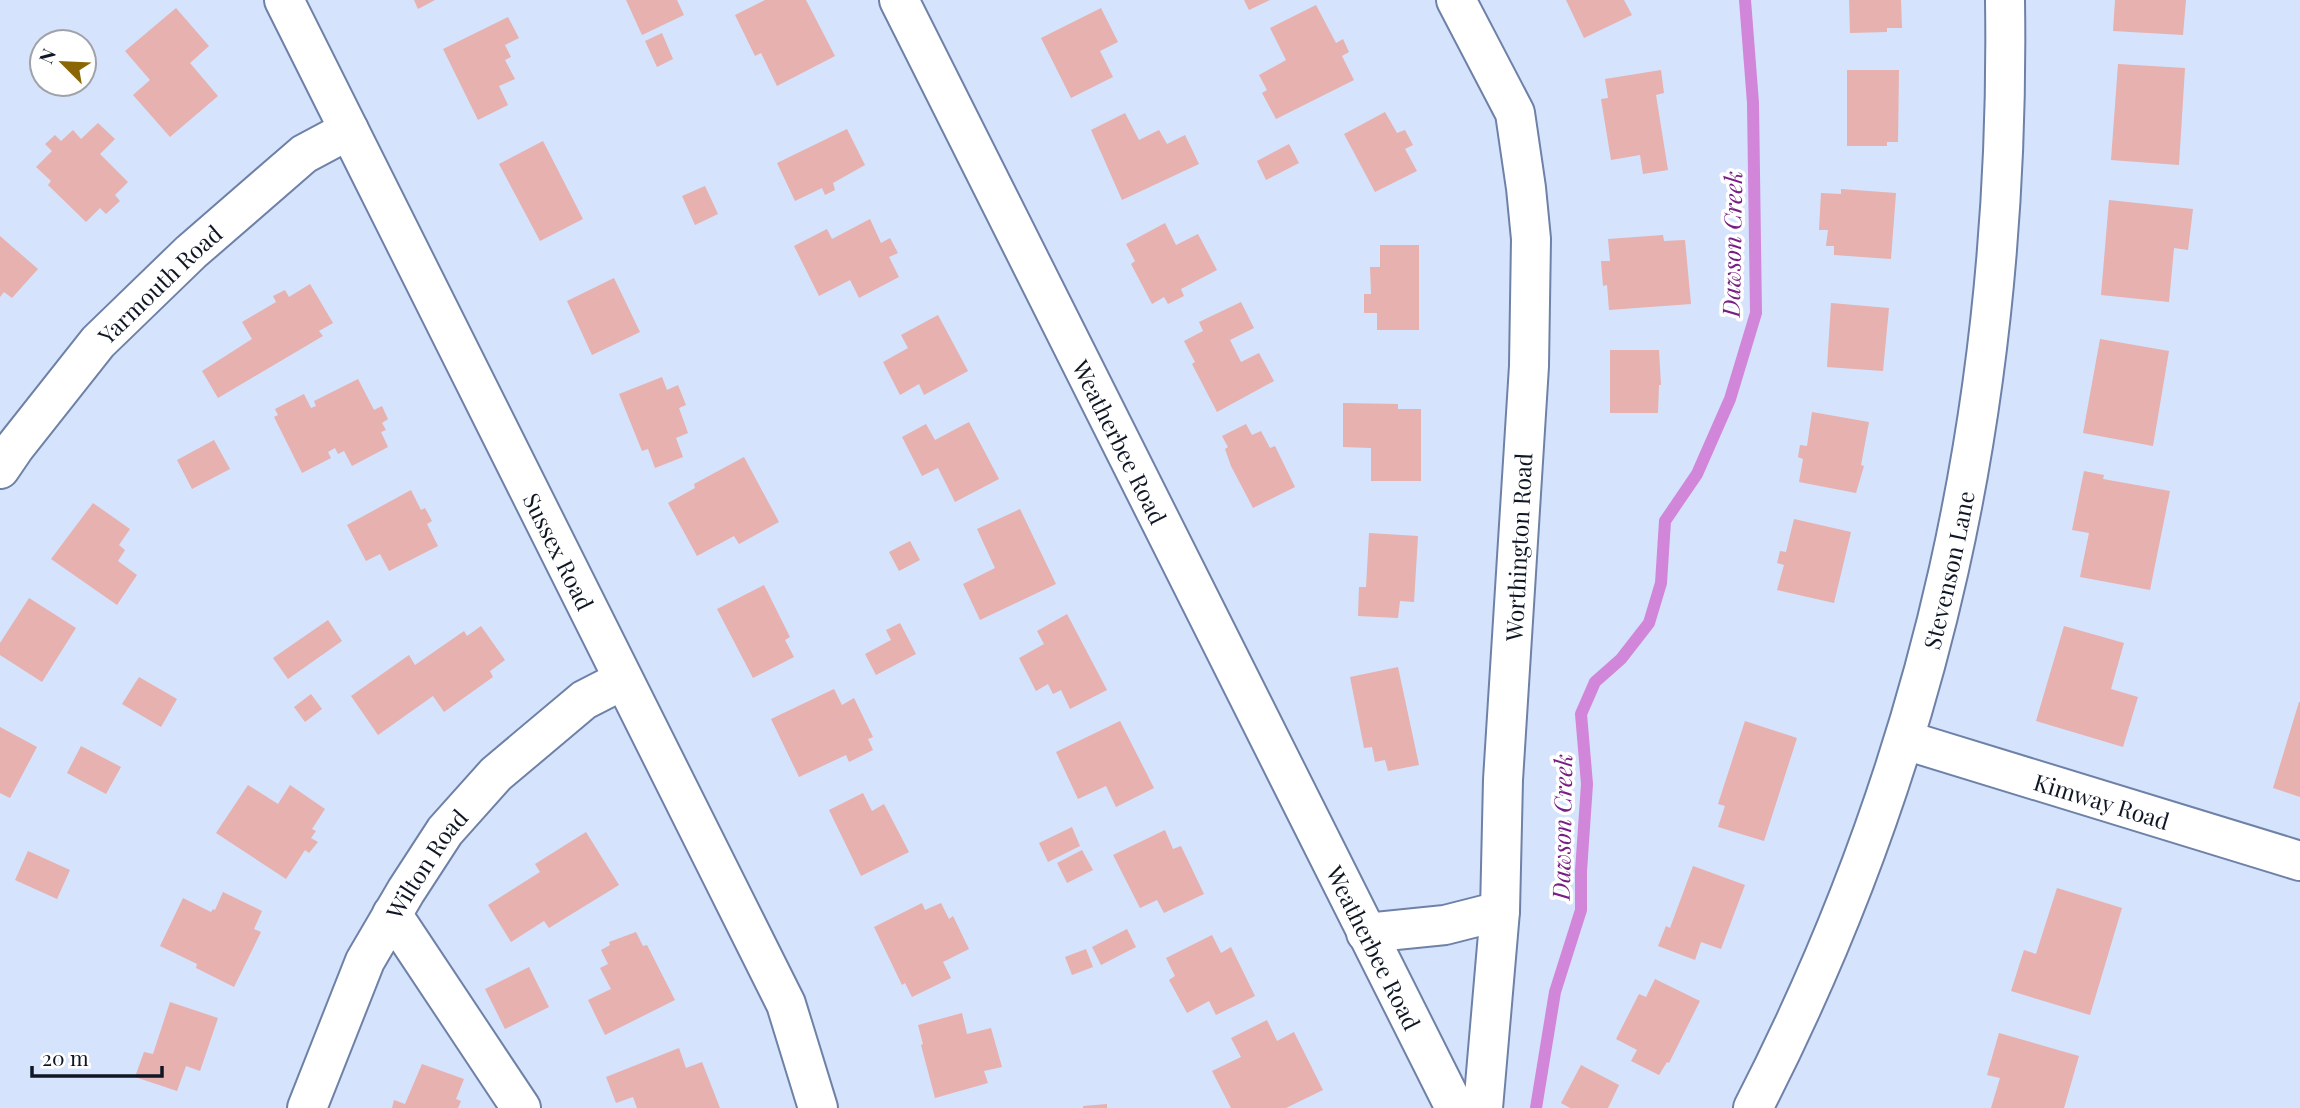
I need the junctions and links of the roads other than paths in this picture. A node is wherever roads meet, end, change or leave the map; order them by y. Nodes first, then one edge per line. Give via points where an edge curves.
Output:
1 (284, 0) edge
2 (899, 0) edge
3 (1456, 0) edge
4 (2005, 0) edge
5 (349, 130) junction
6 (0, 469) edge
7 (623, 680) junction
8 (1905, 740) junction
9 (2300, 861) edge
10 (1500, 911) junction
11 (392, 914) junction
12 (1366, 933) junction
13 (307, 1108) edge
14 (521, 1108) edge
15 (818, 1108) edge
16 (1455, 1108) edge
17 (1483, 1108) edge
18 (1753, 1108) edge

1 - 5 street, Sussex Road
2 - 12 street, Weatherbee Road
3 - 10 street, Worthington Road via 1515,113 1531,239
4 - 8 street, Stevenson Lane via 2003,160 1981,402 1955,546
5 - 6 street, Yarmouth Road via 304,154 97,342
5 - 7 street, Sussex Road
7 - 11 street, Wilton Road via 583,700 496,774 445,831
7 - 15 street, Sussex Road via 786,1004
8 - 9 street, Kimway Road
8 - 18 street, Stevenson Lane via 1825,955
10 - 12 street via 1445,925
10 - 17 street, Worthington Road
11 - 13 street, Wilton Road via 365,961
11 - 14 street
12 - 16 street, Weatherbee Road

